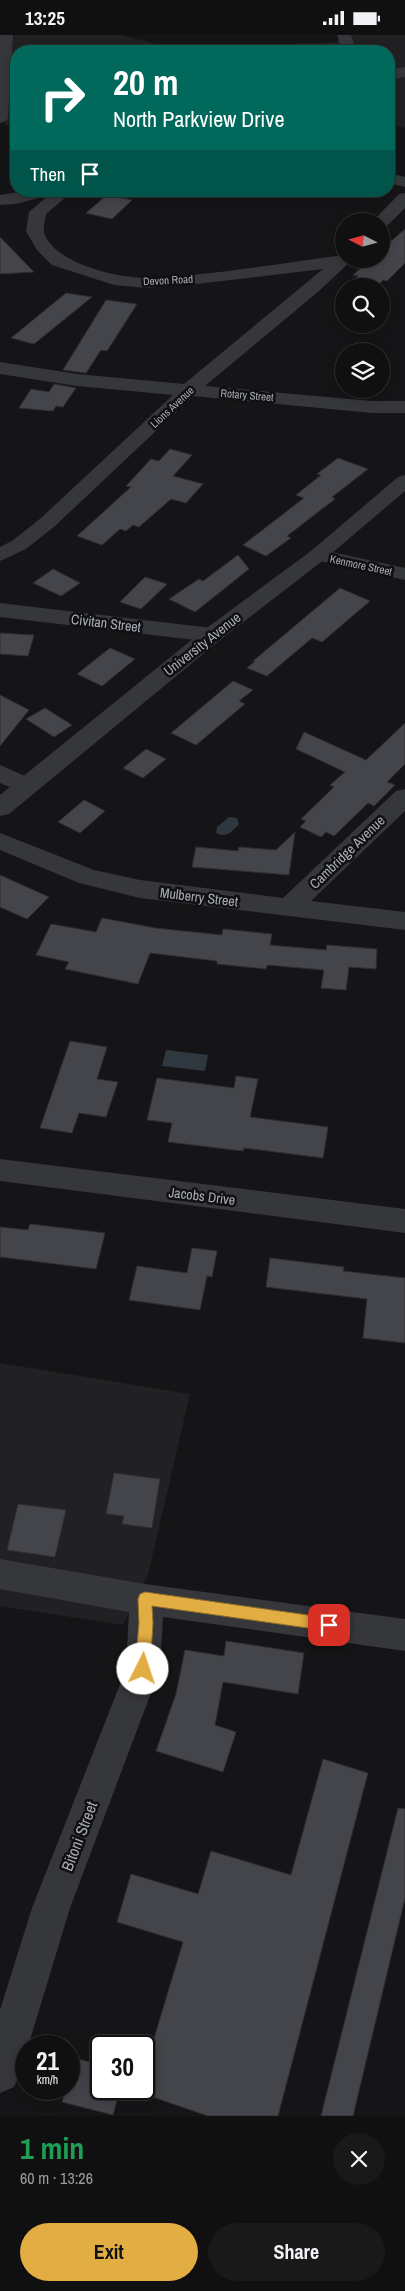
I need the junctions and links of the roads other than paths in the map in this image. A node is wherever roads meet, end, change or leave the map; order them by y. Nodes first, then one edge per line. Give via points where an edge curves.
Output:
1 (6, 35) edge
2 (0, 119) edge
3 (20, 197) edge
4 (57, 197) edge
5 (405, 198) edge
6 (8, 200) edge
7 (38, 212) junction
8 (390, 213) edge
9 (335, 261) edge
10 (335, 267) edge
11 (0, 369) edge
12 (190, 389) junction
13 (405, 407) edge
14 (405, 481) edge
15 (0, 555) edge
16 (318, 555) junction
17 (405, 574) edge
18 (0, 610) edge
19 (212, 635) junction
20 (0, 773) edge
21 (26, 786) junction
22 (405, 797) edge
23 (0, 809) edge
24 (0, 841) edge
25 (288, 908) junction
26 (405, 921) edge
27 (0, 1170) edge
28 (405, 1221) edge
29 (0, 1574) edge
30 (145, 1599) junction
31 (405, 1635) edge
32 (0, 2073) edge

1 - 2 street
3 - 6 street
4 - 7 street
5 - 8 street
6 - 7 street via 32,205
7 - 9 street, Devon Road via 35,231 43,246 58,261 114,280 146,283 189,280
10 - 12 street, Lions Avenue
11 - 12 street, Rotary Street via 77,380
12 - 13 street, Rotary Street via 372,407
12 - 15 street, Lions Avenue via 48,522 19,545
14 - 16 street, University Avenue
16 - 17 street, Kenmore Street
16 - 19 street, University Avenue
18 - 19 street, Civitan Street
19 - 21 street, University Avenue
20 - 21 street
21 - 23 street, University Avenue
22 - 25 street, Cambridge Avenue
24 - 25 street, Mulberry Street via 88,877 140,889
25 - 26 street, Mulberry Street
27 - 28 street, Jacobs Drive
29 - 30 street
30 - 31 street
30 - 32 street, Bitoni Street via 143,1669 51,1908

